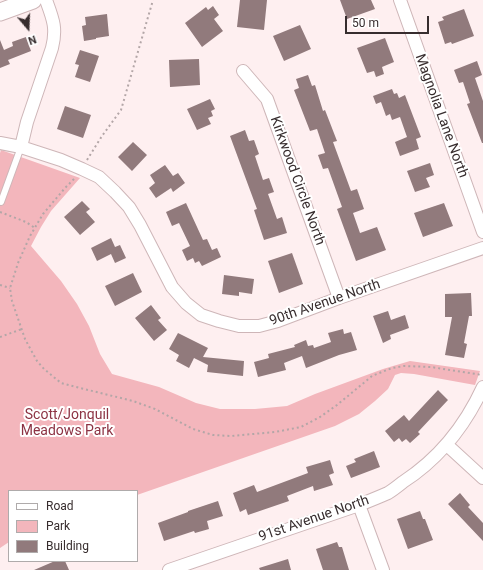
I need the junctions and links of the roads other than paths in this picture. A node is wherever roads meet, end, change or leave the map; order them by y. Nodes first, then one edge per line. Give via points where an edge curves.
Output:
1 (33, 0) edge
2 (46, 0) edge
3 (400, 0) edge
4 (0, 12) edge
5 (243, 71) dead end
6 (0, 143) edge
7 (20, 147) junction
8 (1, 202) dead end
9 (483, 232) edge
10 (483, 248) edge
11 (339, 298) junction
12 (483, 386) edge
13 (446, 445) junction
14 (483, 478) edge
15 (360, 504) junction
16 (169, 570) edge
17 (383, 570) edge

1 - 4 street
2 - 7 street via 53,18 55,36
3 - 9 street, Magnolia Lane North
5 - 11 street, Kirkwood Circle North via 267,99
6 - 7 street, 90th Avenue North
7 - 8 lane
7 - 11 street, 90th Avenue North via 82,169 99,178 115,192 129,207 140,225 172,287 201,315 240,326 259,326
10 - 11 street, 90th Avenue North
12 - 13 street via 467,416
13 - 14 street
13 - 15 street, 91st Avenue North via 410,478 389,492
15 - 16 street, 91st Avenue North
15 - 17 street

